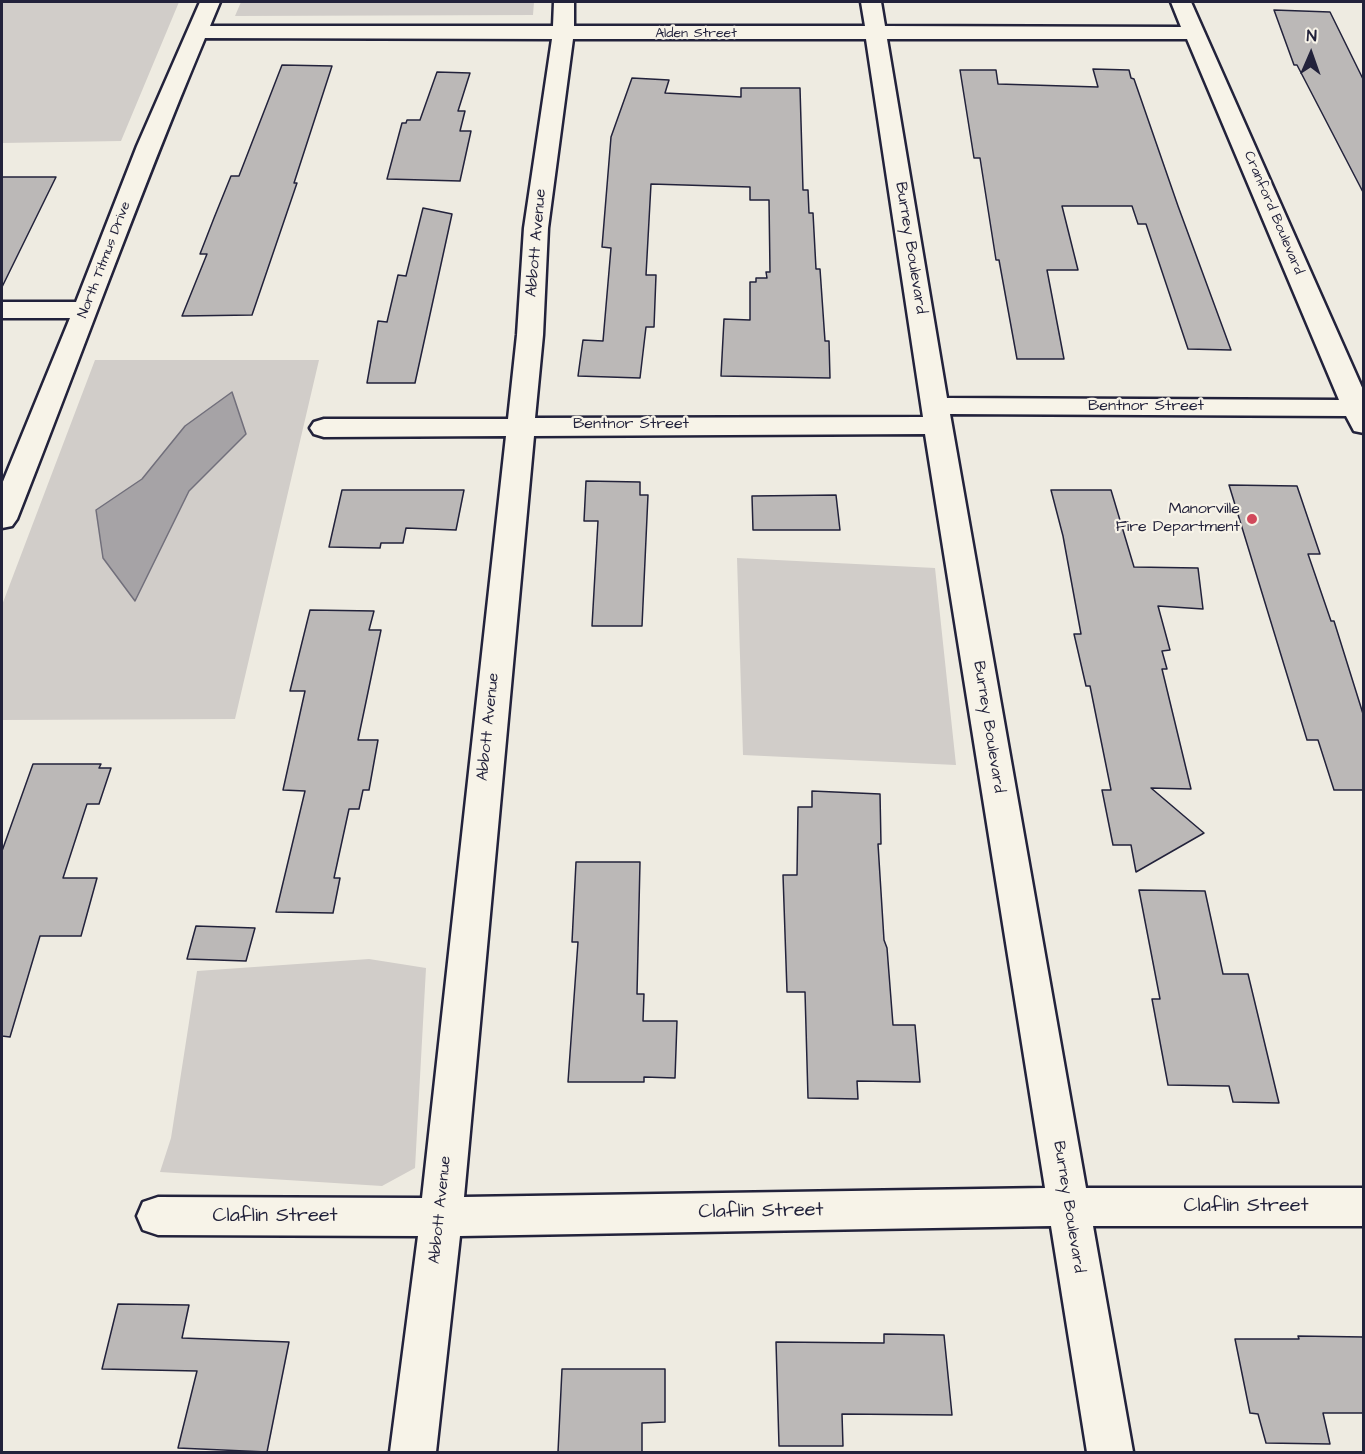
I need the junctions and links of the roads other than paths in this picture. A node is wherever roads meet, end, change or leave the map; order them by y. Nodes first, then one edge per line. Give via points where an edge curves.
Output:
1 (210, 2) edge
2 (871, 2) edge
3 (1181, 2) edge
4 (564, 17) edge
5 (198, 32) junction
6 (1194, 33) junction
7 (877, 34) junction
8 (2, 310) edge
9 (86, 310) junction
10 (936, 416) junction
11 (1360, 416) edge
12 (519, 425) junction
13 (324, 428) dead end
14 (2, 519) edge
15 (1068, 1207) junction
16 (1364, 1208) edge
17 (158, 1216) dead end
18 (441, 1217) junction
19 (413, 1452) edge
20 (1110, 1452) edge

1 - 5 street, North Titmus Drive
2 - 7 street, Burney Boulevard
3 - 6 street, Cranford Boulevard
4 - 5 street, Alden Street
4 - 7 street, Alden Street
4 - 12 street, Abbott Avenue via 536,228 530,335
5 - 9 street, North Titmus Drive via 148,146
6 - 7 street, Alden Street
6 - 11 street, Cranford Boulevard
7 - 10 street, Burney Boulevard
8 - 9 street
9 - 14 street, North Titmus Drive
10 - 11 street, Bentnor Street
10 - 12 street, Bentnor Street
10 - 15 street, Burney Boulevard
12 - 13 street, Bentnor Street
12 - 18 street, Abbott Avenue
15 - 16 street, Claflin Street
15 - 18 street, Claflin Street
15 - 20 street, Burney Boulevard
17 - 18 street, Claflin Street
18 - 19 street, Abbott Avenue

